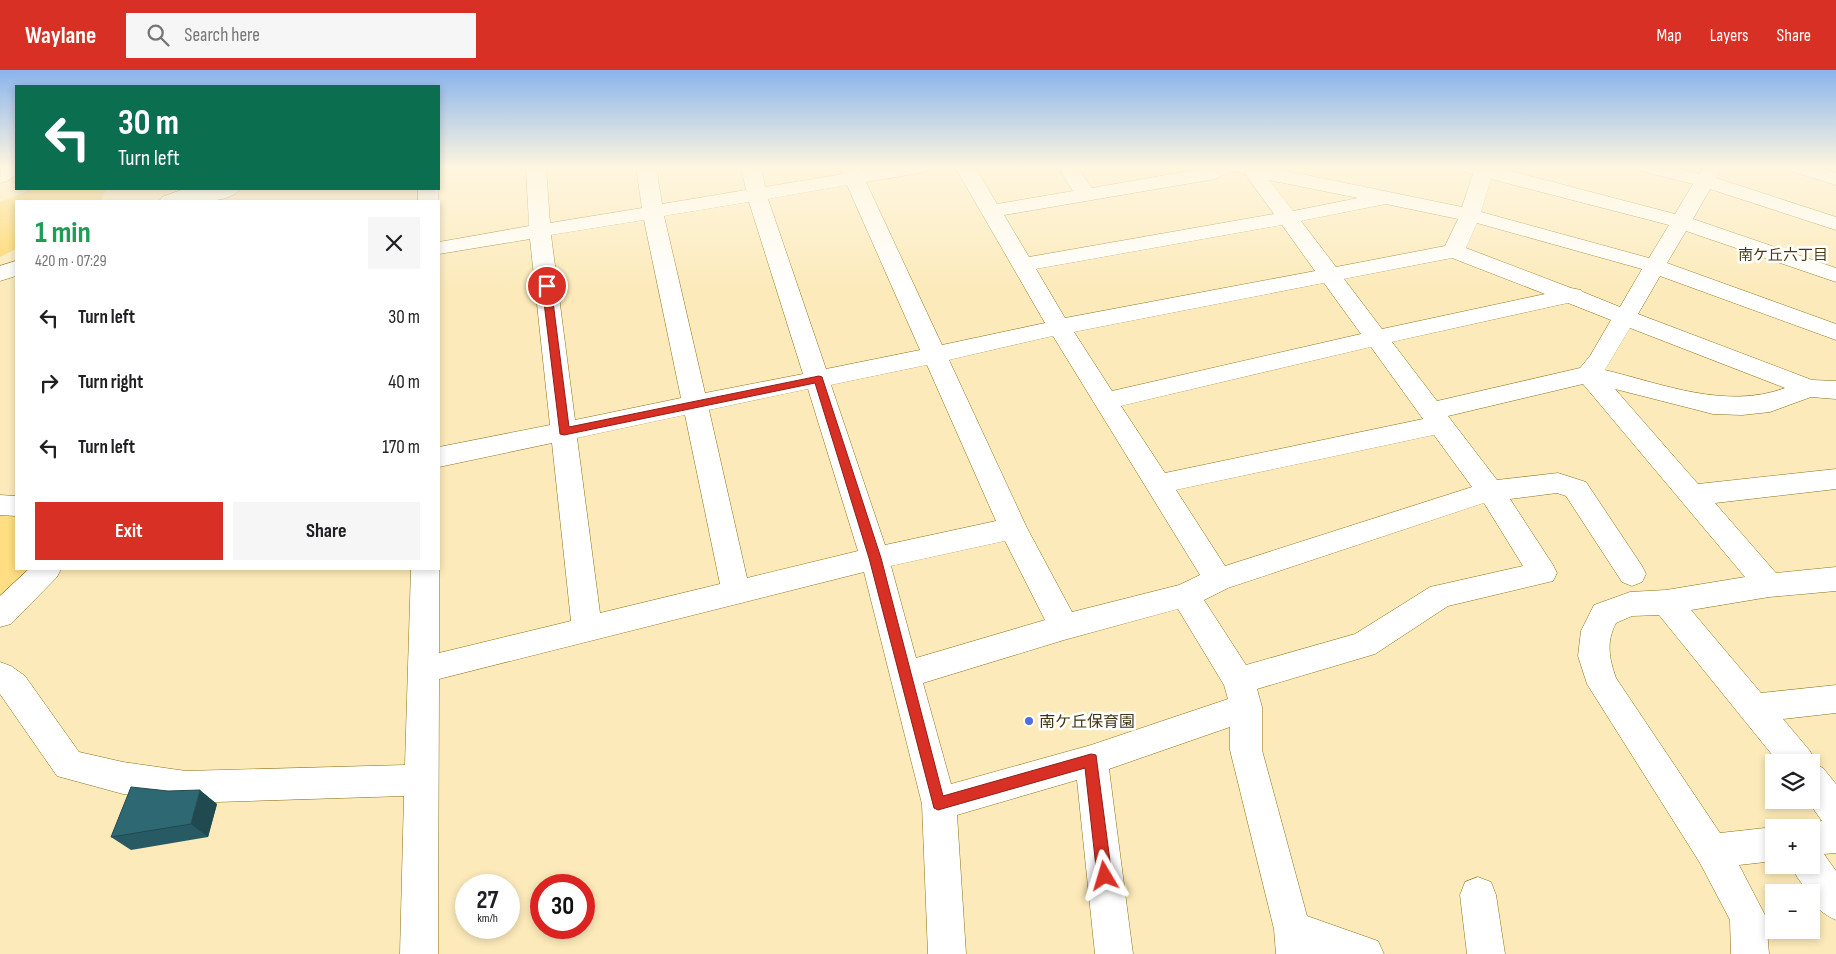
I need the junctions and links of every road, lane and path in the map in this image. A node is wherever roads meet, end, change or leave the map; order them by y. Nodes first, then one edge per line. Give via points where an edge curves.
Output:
1 (539, 208) edge
2 (652, 208) edge
3 (675, 208) edge
4 (762, 208) edge
5 (868, 208) edge
6 (989, 208) edge
7 (1005, 208) edge
8 (1279, 208) edge
9 (1334, 208) edge
10 (1440, 208) edge
11 (1471, 208) edge
12 (1627, 208) edge
13 (1688, 208) edge
14 (1796, 208) edge
15 (991, 211) junction
16 (653, 212) junction
17 (1470, 215) junction
18 (1287, 218) junction
19 (1679, 222) junction
20 (1836, 224) edge
21 (540, 231) junction
22 (440, 248) edge
23 (1454, 251) junction
24 (15, 257) edge
25 (0, 263) edge
26 (1022, 265) junction
27 (1654, 266) junction
28 (15, 268) edge
29 (0, 274) edge
30 (1330, 275) junction
31 (1836, 275) edge
32 (1573, 295) junction
33 (1625, 317) junction
34 (1059, 327) junction
35 (1836, 332) edge
36 (1376, 338) junction
37 (934, 356) junction
38 (1588, 374) junction
39 (819, 379) junction
40 (1809, 388) junction
41 (1836, 390) edge
42 (1104, 401) junction
43 (695, 405) junction
44 (1436, 418) junction
45 (564, 432) junction
46 (440, 458) edge
47 (1836, 479) edge
48 (1159, 484) junction
49 (1490, 491) junction
50 (1692, 495) junction
51 (0, 506) edge
52 (15, 506) edge
53 (1012, 528) junction
54 (875, 558) junction
55 (46, 570) edge
56 (425, 570) edge
57 (1632, 574) dead end
58 (1836, 579) edge
59 (1218, 580) junction
60 (1769, 585) junction
61 (736, 592) junction
62 (1185, 595) junction
63 (1666, 602) junction
64 (0, 616) edge
65 (1064, 627) junction
66 (588, 629) junction
67 (423, 670) junction
68 (905, 675) junction
69 (0, 676) edge
70 (1242, 694) junction
71 (1836, 698) edge
72 (1755, 708) junction
73 (1792, 754) edge
74 (1091, 760) junction
75 (422, 780) junction
76 (1820, 790) edge
77 (938, 804) junction
78 (1836, 810) edge
79 (1836, 836) edge
80 (1820, 838) edge
81 (1765, 845) edge
82 (1712, 851) junction
83 (1816, 874) edge
84 (1478, 895) dead end
85 (1836, 902) edge
86 (1293, 942) edge
87 (419, 954) edge
88 (947, 954) edge
89 (1114, 954) edge
90 (1364, 954) edge
91 (1486, 954) edge
92 (1750, 954) edge

1 - 21 street
2 - 16 street
3 - 16 street
4 - 39 street
5 - 37 street
6 - 15 street
7 - 15 street
8 - 18 street
9 - 18 street
10 - 17 street
11 - 17 street
12 - 19 street
13 - 19 street
14 - 20 street
15 - 26 street
16 - 21 street
16 - 43 street
17 - 23 street
17 - 27 street
18 - 26 street
18 - 30 street
19 - 27 street
19 - 31 street
21 - 22 street
21 - 45 street
23 - 30 street
23 - 32 street
24 - 25 street
26 - 34 street
27 - 33 street
27 - 35 street
28 - 29 street
30 - 34 street
30 - 36 street
32 - 33 street
32 - 36 street
33 - 38 street via 1599,362
33 - 40 street
34 - 37 street
34 - 42 street
36 - 42 street
36 - 44 street
37 - 39 street
37 - 53 street
38 - 40 street via 1713,405 1770,403
38 - 44 street
38 - 50 street
39 - 43 street
39 - 54 street
40 - 41 street
42 - 48 street
43 - 45 street
43 - 61 street
44 - 48 street
44 - 49 street
45 - 46 street
45 - 66 street
47 - 50 street
48 - 59 street
49 - 57 street via 1558,484 1576,489
49 - 59 street
49 - 70 street via 1543,573 1440,596 1364,645
50 - 60 street
51 - 52 street
53 - 54 street
53 - 65 street
54 - 61 street
54 - 68 street
55 - 64 street
56 - 67 street
58 - 60 street
59 - 62 street
60 - 63 street
61 - 66 street
62 - 65 street
62 - 70 street
63 - 72 street
63 - 82 street via 1630,604 1605,614 1596,630 1593,656 1603,684
65 - 68 street
66 - 67 street
67 - 75 street
68 - 77 street
69 - 75 street via 14,686 69,765 123,778 186,787
70 - 74 street
70 - 86 street via 1246,750
71 - 72 street
72 - 73 street
74 - 77 street
74 - 89 street
75 - 87 street
76 - 78 street
77 - 88 street
79 - 80 street
81 - 82 street
82 - 92 street via 1748,917
83 - 85 street
84 - 91 street
86 - 90 street

